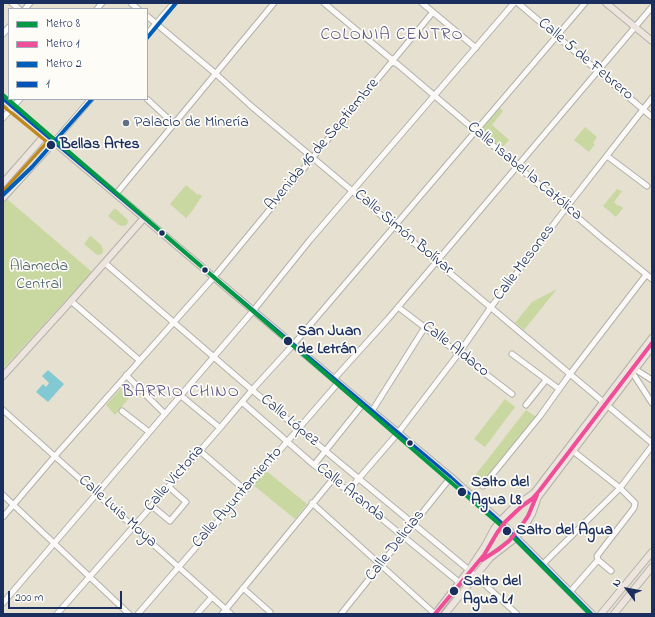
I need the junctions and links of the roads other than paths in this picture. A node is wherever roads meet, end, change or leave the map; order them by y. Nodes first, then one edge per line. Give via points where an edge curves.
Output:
1 (174, 3) edge
2 (274, 3) edge
3 (324, 3) edge
4 (422, 3) edge
5 (514, 3) edge
6 (518, 3) edge
7 (585, 3) edge
8 (606, 3) edge
9 (652, 7) edge
10 (433, 12) junction
11 (148, 17) edge
12 (156, 23) junction
13 (634, 27) junction
14 (148, 33) edge
15 (557, 36) junction
16 (652, 41) edge
17 (476, 48) junction
18 (393, 61) junction
19 (597, 71) junction
20 (216, 74) junction
21 (435, 96) junction
22 (652, 98) edge
23 (3, 99) edge
24 (19, 100) edge
25 (90, 100) edge
26 (148, 100) edge
27 (13, 108) junction
28 (643, 110) junction
29 (652, 117) edge
30 (3, 118) edge
31 (174, 124) junction
32 (476, 131) junction
33 (45, 136) junction
34 (54, 142) junction
35 (607, 156) junction
36 (313, 157) junction
37 (517, 166) junction
38 (3, 183) edge
39 (647, 186) dead end
40 (353, 191) junction
41 (116, 194) junction
42 (3, 198) edge
43 (566, 208) junction
44 (144, 218) junction
45 (394, 226) junction
46 (437, 261) junction
47 (105, 263) junction
48 (646, 275) junction
49 (214, 277) junction
50 (652, 279) edge
51 (71, 301) junction
52 (398, 307) junction
53 (491, 307) junction
54 (253, 310) junction
55 (174, 322) junction
56 (425, 327) junction
57 (652, 338) edge
58 (293, 344) junction
59 (652, 346) edge
60 (458, 353) junction
61 (512, 354) dead end
62 (214, 357) junction
63 (140, 360) junction
64 (633, 371) junction
65 (570, 374) junction
66 (3, 376) edge
67 (126, 376) junction
68 (546, 380) junction
69 (652, 380) edge
70 (336, 381) junction
71 (558, 389) junction
72 (252, 390) junction
73 (512, 394) dead end
74 (180, 395) junction
75 (242, 402) junction
76 (652, 403) edge
77 (363, 404) junction
78 (605, 404) junction
79 (526, 406) dead end
80 (3, 410) edge
81 (122, 411) dead end
82 (372, 411) junction
83 (165, 414) junction
84 (220, 428) junction
85 (298, 428) junction
86 (149, 432) junction
87 (398, 433) junction
88 (287, 442) junction
89 (652, 442) edge
90 (652, 446) edge
91 (200, 451) junction
92 (326, 451) junction
93 (572, 451) junction
94 (55, 456) junction
95 (314, 465) junction
96 (451, 477) junction
97 (359, 478) junction
98 (333, 479) junction
99 (483, 486) dead end
100 (169, 487) junction
101 (620, 488) junction
102 (245, 490) junction
103 (348, 491) junction
104 (96, 494) junction
105 (3, 495) edge
106 (312, 503) junction
107 (14, 505) junction
108 (152, 506) junction
109 (3, 517) edge
110 (500, 521) junction
111 (414, 523) junction
112 (133, 527) junction
113 (403, 536) junction
114 (516, 537) junction
115 (54, 543) junction
116 (652, 552) edge
117 (598, 560) junction
118 (543, 564) junction
119 (380, 565) junction
120 (179, 567) junction
121 (652, 567) edge
122 (469, 570) junction
123 (611, 571) dead end
124 (476, 575) junction
125 (90, 577) junction
126 (460, 583) junction
127 (243, 588) junction
128 (570, 592) junction
129 (212, 597) junction
130 (3, 603) edge
131 (224, 612) edge
132 (270, 612) dead end
133 (57, 614) edge
134 (129, 614) edge
135 (138, 614) edge
136 (197, 614) edge
137 (231, 614) edge
138 (341, 614) edge
139 (435, 614) edge
140 (445, 614) edge
141 (516, 614) edge
142 (592, 614) edge
143 (601, 614) edge
144 (614, 614) edge

1 - 12 street
2 - 20 street
3 - 18 street, Calle Isabel la Católica
4 - 10 street
5 - 17 street
6 - 15 street, Calle 5 de Febrero
7 - 15 street, Calle Victoria
8 - 13 main road
9 - 13 street, Calle Ayuntamiento
10 - 17 street
10 - 18 street, Avenida 16 de Septiembre
11 - 12 street, Calle Simón Bolívar
12 - 14 street
12 - 20 street, Calle Simón Bolívar
13 - 16 main road
13 - 19 street, Calle Ayuntamiento
15 - 19 street, Calle 5 de Febrero
15 - 32 street, Calle Victoria
17 - 21 street
18 - 21 street, Calle Isabel la Católica
18 - 36 street, Avenida 16 de Septiembre
19 - 28 street, Calle 5 de Febrero
19 - 37 street, Calle Ayuntamiento
20 - 31 street
20 - 36 street, Calle Simón Bolívar
21 - 32 street, Calle Isabel la Católica
21 - 40 street
22 - 28 street, Calle Mesones
23 - 27 main road
24 - 27 street
25 - 34 street
26 - 31 street
27 - 30 street
27 - 33 main road
28 - 29 street, Calle 5 de Febrero
28 - 35 street, Calle Mesones
31 - 41 street
32 - 37 street, Calle Isabel la Católica
32 - 45 street, Calle Victoria
33 - 34 main road
33 - 38 main road
34 - 41 main road
34 - 42 main road
35 - 39 street
35 - 43 street, Calle Mesones
36 - 40 street, Calle Simón Bolívar
36 - 49 street, Avenida 16 de Septiembre
37 - 43 street, Calle Isabel la Católica
37 - 46 street, Calle Ayuntamiento
40 - 45 street, Calle Simón Bolívar
40 - 54 street
41 - 44 main road
43 - 48 street, Calle Isabel la Católica
43 - 53 street, Calle Mesones
44 - 47 main road
44 - 49 main road
45 - 46 street, Calle Simón Bolívar
45 - 58 street, Calle Victoria
46 - 52 street, Calle Ayuntamiento
46 - 53 street, Calle Simón Bolívar
47 - 51 main road
47 - 55 street, Calle López
48 - 50 street, Calle Isabel la Católica
48 - 65 street
49 - 54 main road
49 - 55 street, Avenida 16 de Septiembre
51 - 63 street
51 - 66 main road
52 - 56 street, Calle Aldaco
52 - 70 street, Calle Ayuntamiento
53 - 60 street, Calle Mesones
53 - 65 street, Calle Simón Bolívar
54 - 58 main road
54 - 62 street
55 - 62 street, Calle López
55 - 63 street, Avenida 16 de Septiembre
56 - 60 street, Calle Aldaco
56 - 82 street
57 - 78 main road
58 - 70 main road
58 - 72 street, Calle Victoria
59 - 64 main road
60 - 73 street, Calle Aldaco
60 - 87 street, Calle Mesones
61 - 68 street
62 - 72 street, Calle López
62 - 74 street
63 - 67 street, Avenida 16 de Septiembre
64 - 69 street
64 - 76 street
64 - 78 main road
65 - 71 street
65 - 78 street, Calle Simón Bolívar
67 - 83 street
67 - 94 street, Avenida 16 de Septiembre
68 - 71 street
68 - 79 street
70 - 77 main road
70 - 85 street, Calle Ayuntamiento
71 - 99 street via 540,416
72 - 75 street, Calle Victoria
72 - 85 street, Calle López
74 - 83 street
74 - 84 street
75 - 84 street, Calle Victoria
75 - 88 street, Calle Aranda
77 - 82 main road
77 - 92 street
78 - 89 street, Calle Simón Bolívar
78 - 93 main road
78 - 110 main road via 534,493
80 - 94 street, Calle Luis Moya
81 - 86 street
82 - 87 main road
83 - 86 street
84 - 91 street, Calle Victoria
85 - 88 street, Calle Ayuntamiento
85 - 92 street, Calle López
86 - 104 street
87 - 96 main road
87 - 97 street, Calle Mesones
88 - 95 street, Calle Aranda
88 - 102 street, Calle Ayuntamiento
90 - 101 street
91 - 100 street, Calle Victoria
91 - 102 street
92 - 95 street
92 - 97 street, Calle López
93 - 101 street
93 - 114 main road via 538,497 528,522
94 - 104 street, Calle Luis Moya
94 - 107 street, Avenida 16 de Septiembre
95 - 98 street, Calle Aranda
96 - 110 main road
96 - 111 street, Calle Delicias
97 - 103 street, Calle Mesones
97 - 111 street, Calle López
98 - 103 street, Calle Aranda
98 - 106 street
100 - 108 street, Calle Victoria
100 - 108 street via 186,502 170,521
101 - 117 street via 634,501 635,506 598,554
101 - 118 street
102 - 120 street, Calle Ayuntamiento
103 - 113 street, Calle Aranda
104 - 112 street, Calle Luis Moya
104 - 115 street
105 - 107 street
106 - 119 street
106 - 127 street
107 - 109 street, Avenida 16 de Septiembre
107 - 115 street
108 - 112 street, Calle Victoria
110 - 114 main road
110 - 122 main road
111 - 113 street, Calle Delicias
111 - 122 street, Calle López
112 - 120 street, Calle Luis Moya
112 - 125 street, Calle Victoria
113 - 119 street, Calle Delicias
113 - 126 street, Calle Aranda
114 - 118 main road
114 - 124 main road via 490,558
115 - 125 street
115 - 130 street
116 - 143 main road
117 - 123 street
117 - 128 street
118 - 128 main road
119 - 138 street, Calle Delicias
119 - 139 street
120 - 129 street, Calle Luis Moya
120 - 135 street, Calle Ayuntamiento
121 - 144 main road
122 - 124 street, Calle López
122 - 126 main road
124 - 140 main road
124 - 141 street, Calle López
125 - 133 street, Calle Victoria
125 - 134 street
126 - 139 main road
127 - 131 street
127 - 132 street
128 - 142 main road
129 - 131 street, Calle Luis Moya
129 - 136 street
131 - 137 street, Calle Luis Moya

